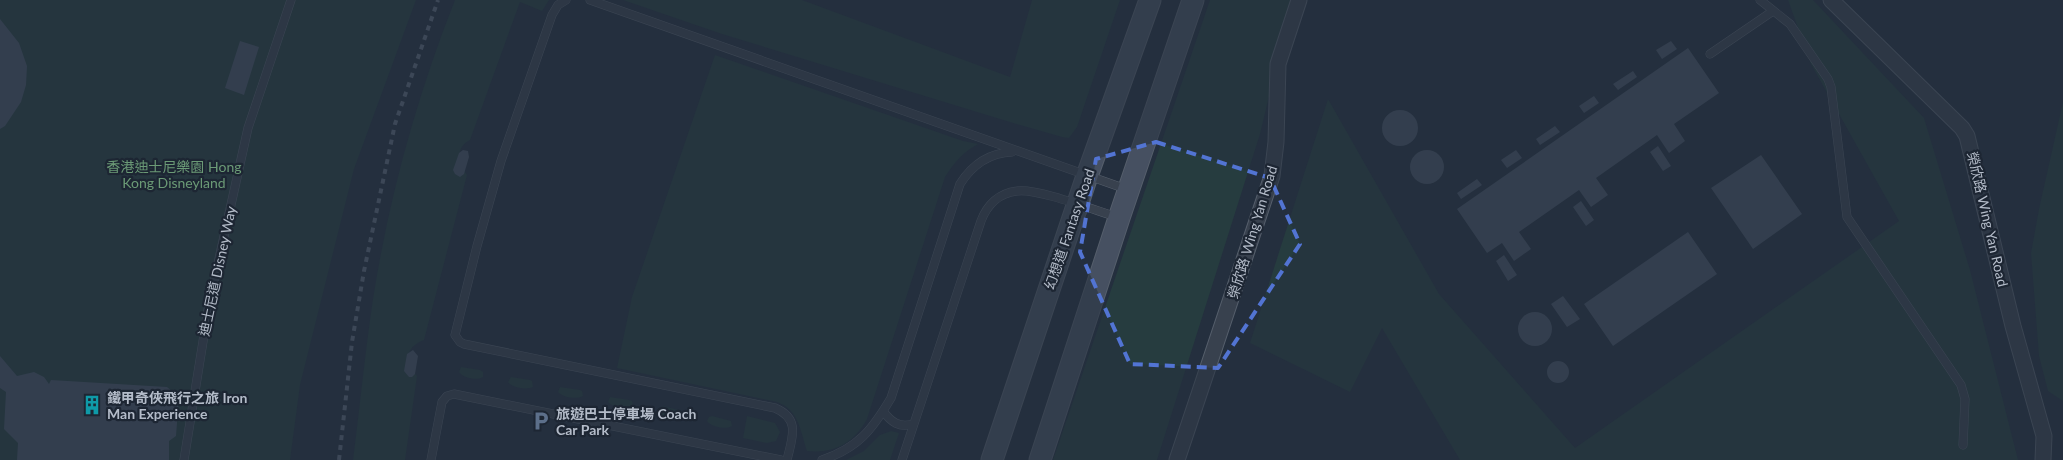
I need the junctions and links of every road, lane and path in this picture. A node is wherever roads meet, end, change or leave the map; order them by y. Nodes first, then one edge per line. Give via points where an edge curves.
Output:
1 (291, 0) edge
2 (566, 0) edge
3 (590, 0) edge
4 (1150, 0) edge
5 (1193, 0) edge
6 (1299, 0) edge
7 (1760, 0) edge
8 (1831, 0) edge
9 (1773, 11) junction
10 (1710, 54) dead end
11 (1017, 152) junction
12 (1087, 176) junction
13 (1128, 190) junction
14 (1077, 205) junction
15 (1118, 218) junction
16 (883, 411) junction
17 (914, 424) junction
18 (1963, 445) dead end
19 (184, 460) edge
20 (431, 460) edge
21 (781, 460) edge
22 (787, 460) edge
23 (822, 460) edge
24 (902, 460) edge
25 (992, 460) edge
26 (1040, 460) edge
27 (1177, 460) edge
28 (2043, 460) edge

1 - 19 lane, 迪士尼道 Disney Way via 248,128 209,304
2 - 22 lane via 552,15 517,112 477,246 455,335 464,344 775,408 788,416 792,423
3 - 11 lane
4 - 12 main road, 幻想道 Fantasy Road
5 - 13 main road
6 - 27 street, 榮欣路 Wing Yan Road via 1278,64 1272,176
7 - 9 lane
8 - 28 street, 榮欣路 Wing Yan Road via 1967,136 2013,326 2044,436
9 - 10 lane
9 - 18 lane via 1790,24 1828,79 1847,216 1965,392
11 - 12 lane
11 - 16 lane via 1003,152 984,159 967,172 960,184 891,398
12 - 13 lane
12 - 14 main road, 幻想道 Fantasy Road
13 - 15 main road
14 - 15 lane
14 - 17 lane via 1016,191 999,197 988,208
14 - 25 main road, 幻想道 Fantasy Road
15 - 26 main road
16 - 17 lane via 896,424
16 - 23 lane via 864,438
17 - 24 lane
20 - 21 lane via 442,402 454,394

